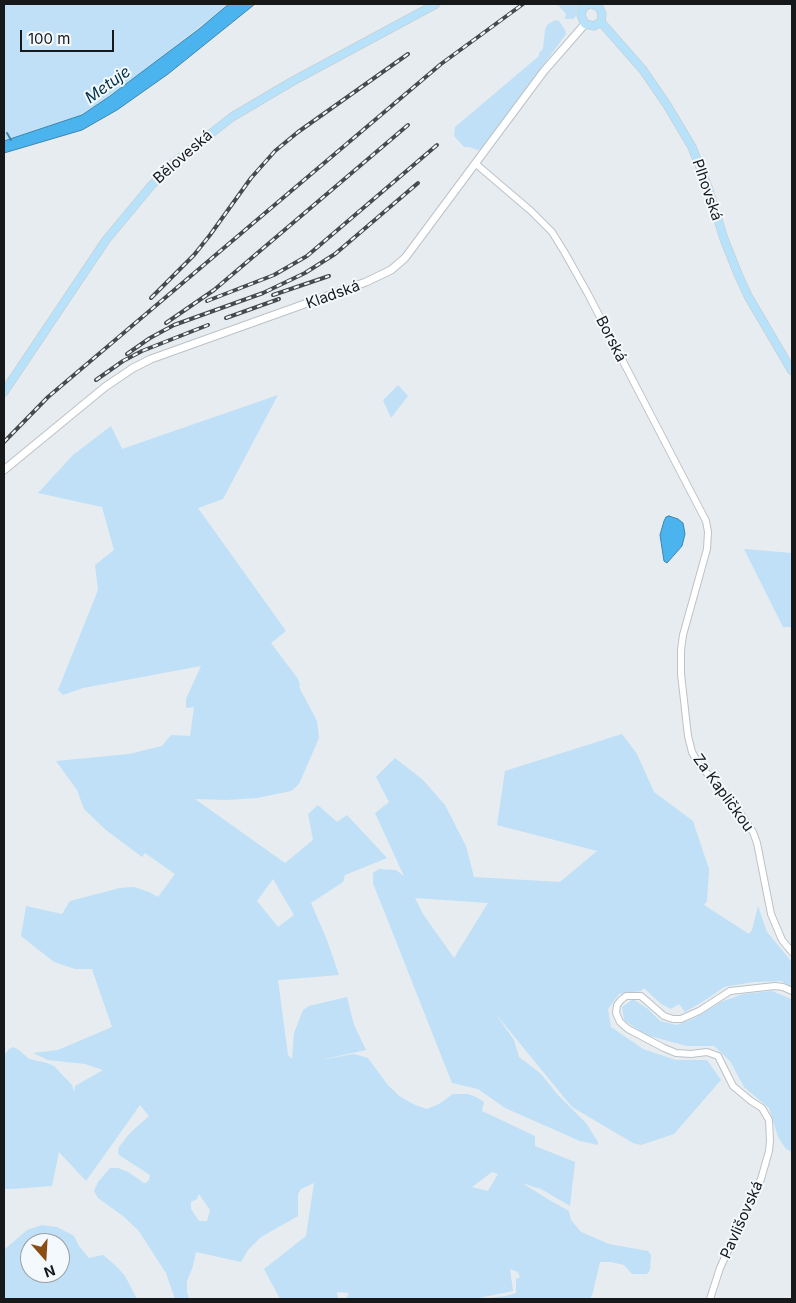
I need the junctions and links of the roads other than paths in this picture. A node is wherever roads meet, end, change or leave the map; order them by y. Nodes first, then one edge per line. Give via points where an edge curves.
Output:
1 (436, 4) edge
2 (588, 4) edge
3 (601, 22) junction
4 (585, 24) junction
5 (476, 164) junction
6 (792, 371) edge
7 (4, 392) edge
8 (4, 470) edge
9 (708, 540) joint
10 (792, 952) edge
11 (792, 991) edge
12 (710, 1299) edge

1 - 7 main road, Běloveská via 232,117 172,164 106,240
2 - 3 main road via 597,6 602,12
2 - 4 main road via 581,13
3 - 4 main road via 594,26
3 - 6 main road, Plhovská via 643,70 692,147 738,274
4 - 5 main road, Kladská via 544,72
5 - 8 main road, Kladská via 405,258 391,270 133,368
5 - 9 street, Borská via 531,211 552,232 565,253 706,522
9 - 10 street, Za Kapličkou via 681,650 688,736 698,763 753,832 771,914 782,940
11 - 12 street, Pavlišovská via 775,986 730,992 699,1011 673,1020 641,996 626,996 617,1005 620,1022 664,1048 676,1053 708,1052 718,1056 733,1086 766,1111 769,1120 770,1140 761,1179 720,1268

